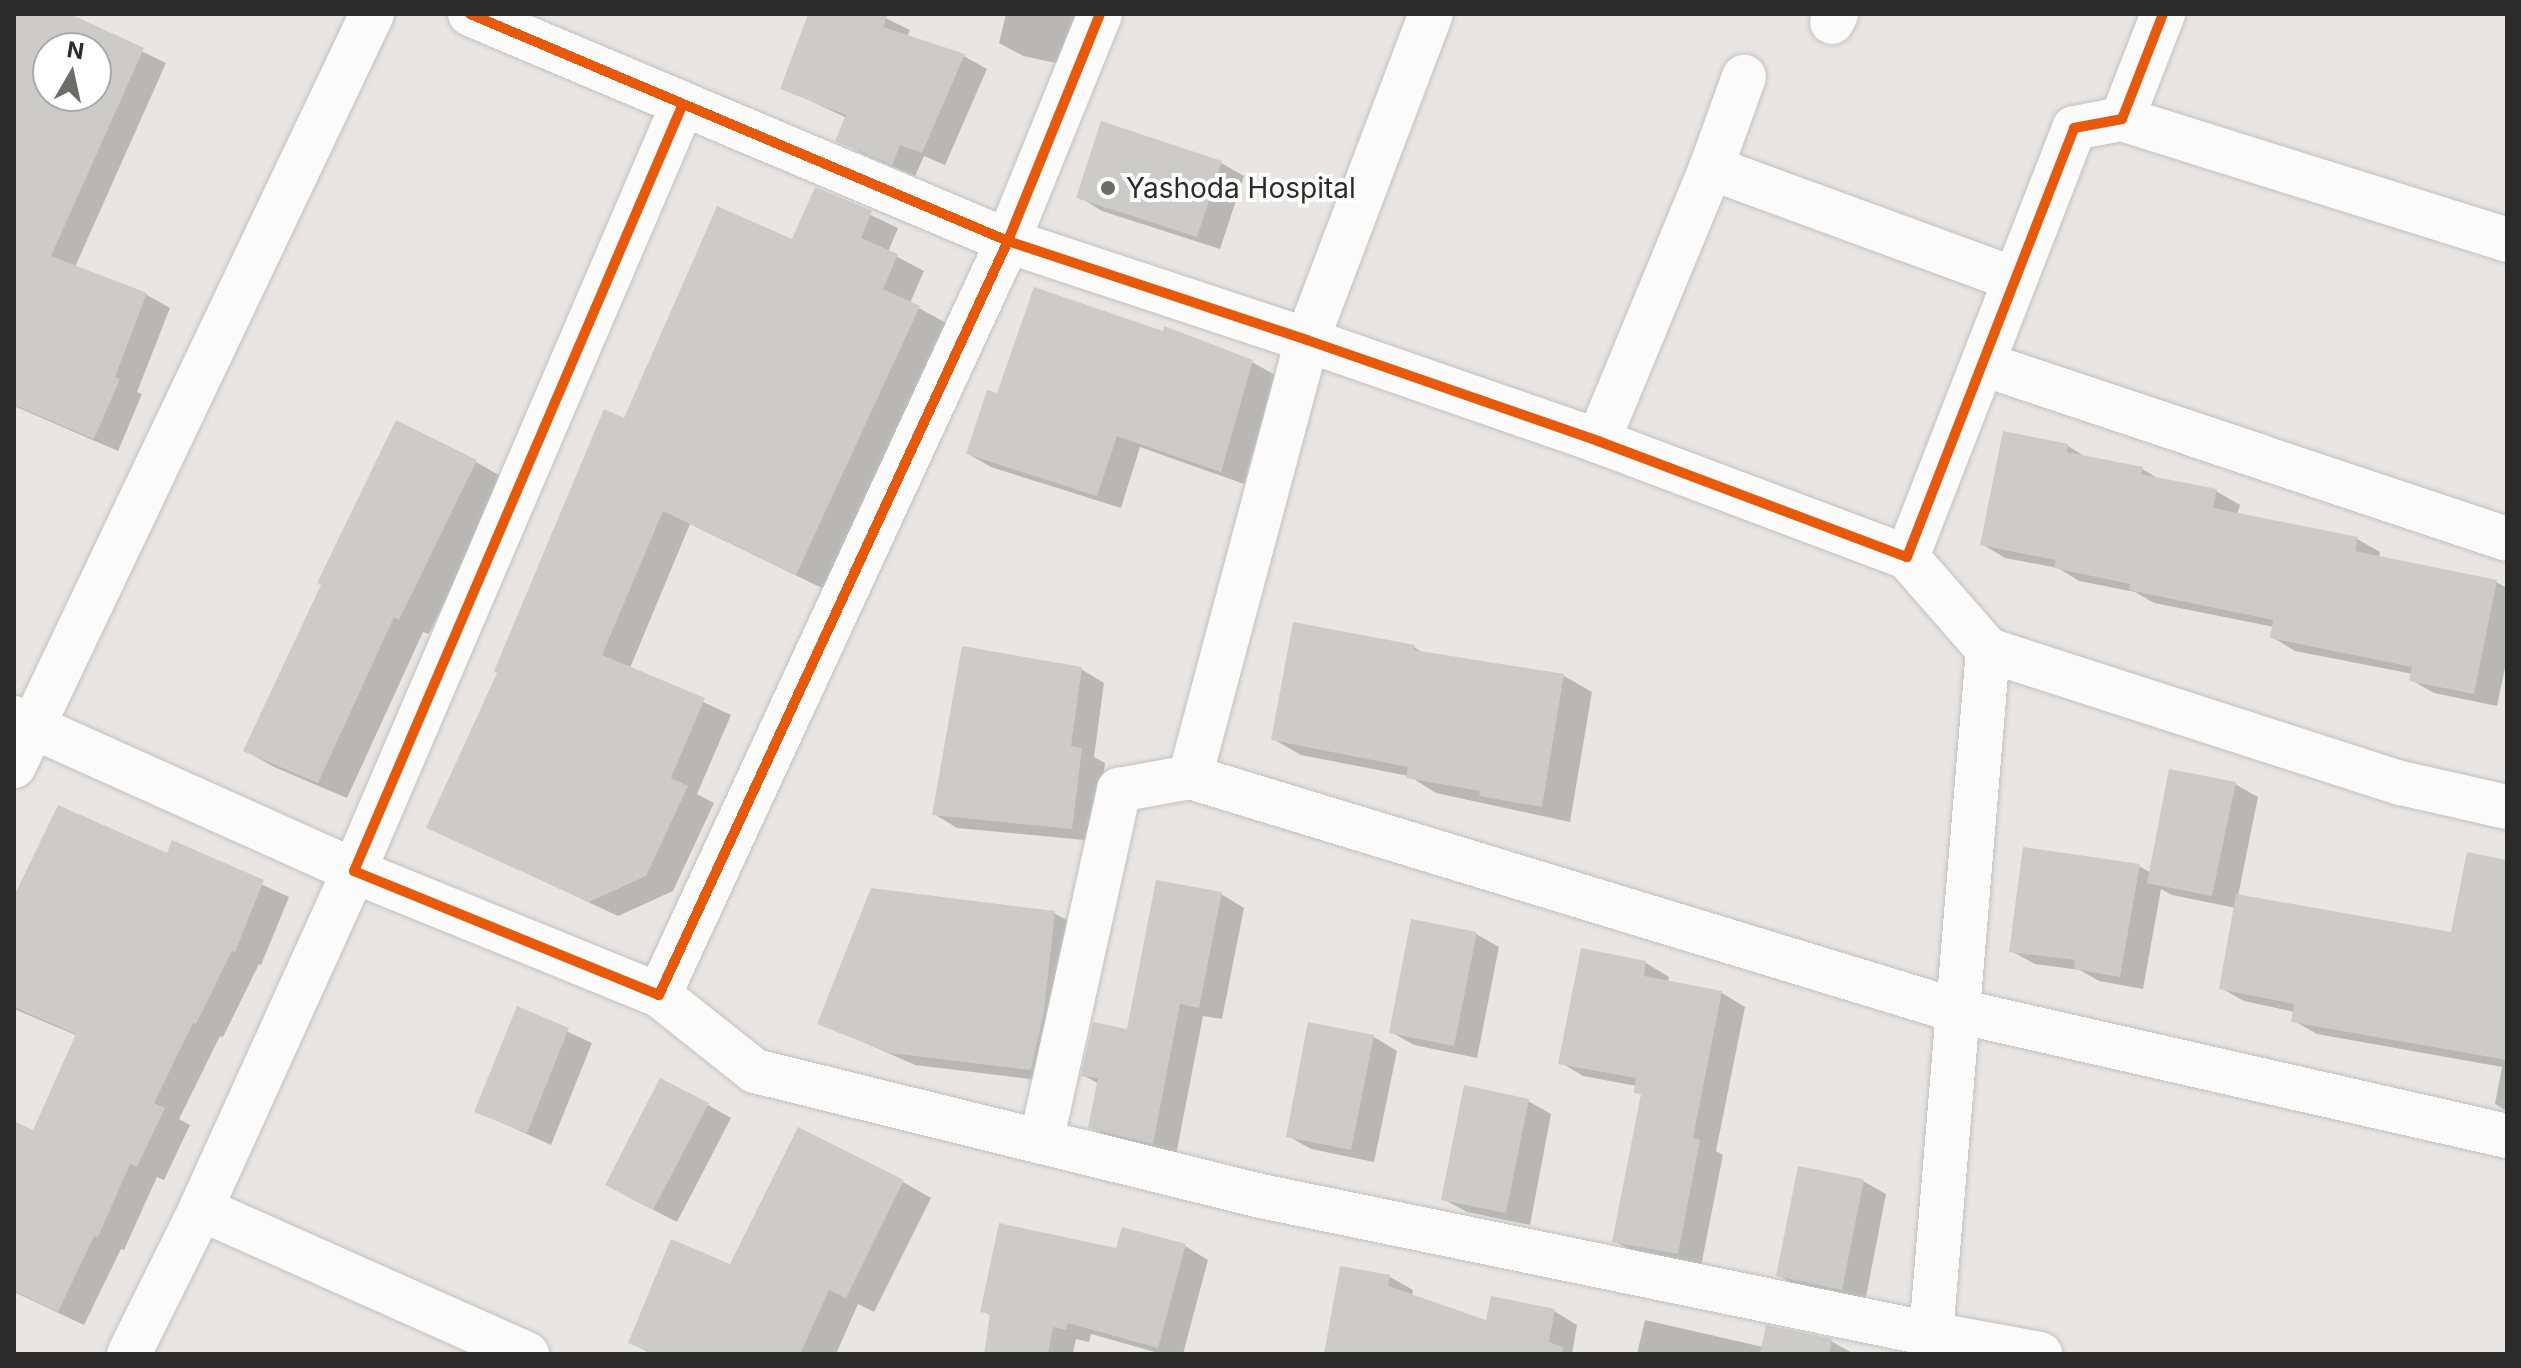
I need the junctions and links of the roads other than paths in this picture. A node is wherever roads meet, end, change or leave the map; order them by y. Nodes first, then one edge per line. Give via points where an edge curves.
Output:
1 (372, 14) edge
2 (470, 14) edge
3 (1100, 14) edge
4 (1431, 14) edge
5 (2163, 14) edge
6 (1744, 77) dead end
7 (682, 106) junction
8 (2122, 119) junction
9 (1711, 168) junction
10 (2507, 240) edge
11 (1008, 241) junction
12 (2014, 279) junction
13 (1307, 340) junction
14 (1983, 364) junction
15 (1598, 441) junction
16 (2507, 539) edge
17 (1907, 557) junction
18 (1988, 650) junction
19 (23, 722) edge
20 (14, 766) edge
21 (1190, 777) junction
22 (2507, 807) edge
23 (354, 871) junction
24 (659, 995) junction
25 (1958, 1011) junction
26 (2507, 1136) edge
27 (1041, 1142) junction
28 (201, 1209) junction
29 (1931, 1334) junction
30 (129, 1354) edge
31 (527, 1354) edge
32 (2040, 1354) edge

1 - 19 street
2 - 7 street
3 - 11 street
4 - 13 street
5 - 8 street
6 - 9 street
7 - 11 street
7 - 23 street
8 - 10 street
8 - 12 street via 2074,128
9 - 12 street
9 - 15 street
11 - 13 street
11 - 24 street
12 - 14 street
13 - 15 street
13 - 21 street
14 - 16 street
14 - 17 street
15 - 17 street
17 - 18 street
18 - 22 street via 2401,783
18 - 25 street
19 - 20 street
19 - 23 street
21 - 25 street
21 - 27 street via 1119,790
23 - 24 street
23 - 28 street
24 - 27 street via 755,1071
25 - 26 street
25 - 29 street
27 - 29 street via 1261,1196
28 - 30 street
28 - 31 street
29 - 32 street

